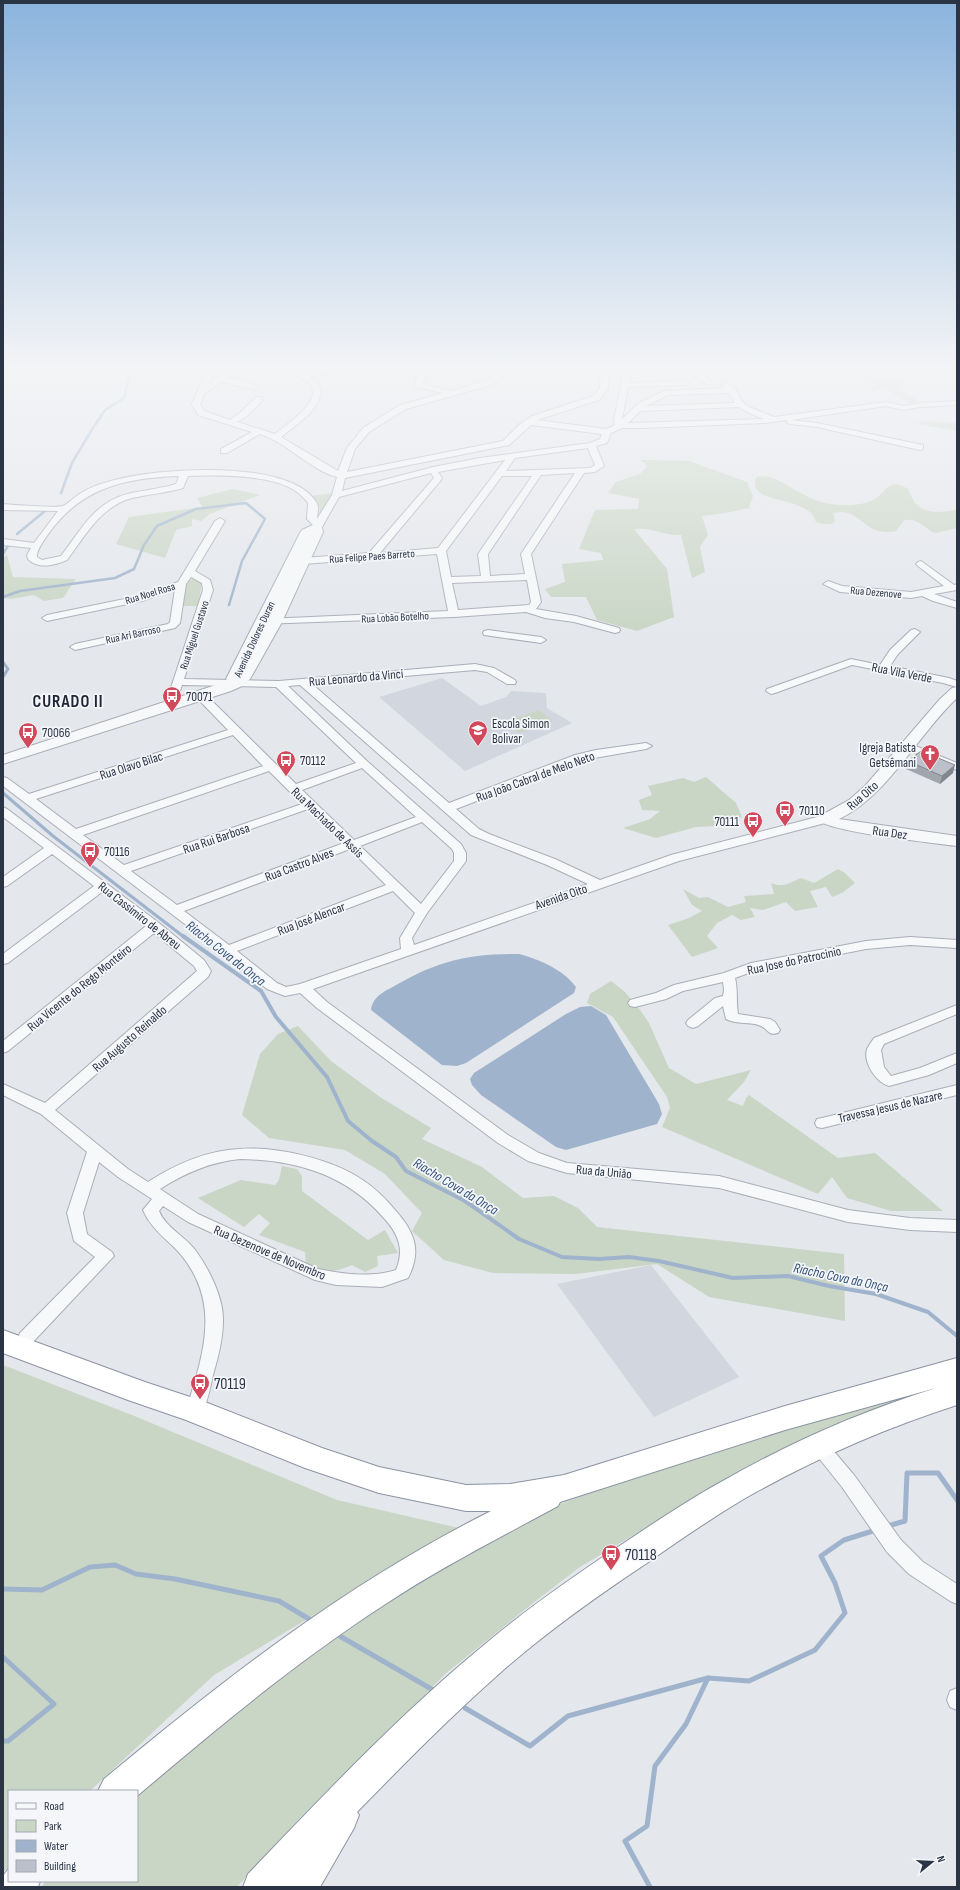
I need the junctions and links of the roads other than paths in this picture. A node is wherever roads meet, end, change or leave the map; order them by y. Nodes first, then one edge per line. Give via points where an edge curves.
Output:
1 (307, 457) edge
2 (347, 457) edge
3 (439, 457) edge
4 (511, 457) edge
5 (512, 457) edge
6 (596, 457) edge
7 (434, 470) junction
8 (581, 471) junction
9 (501, 473) junction
10 (184, 474) junction
11 (537, 474) junction
12 (341, 475) junction
13 (336, 495) junction
14 (3, 507) edge
15 (66, 509) junction
16 (220, 521) dead end
17 (318, 526) junction
18 (3, 542) edge
19 (36, 546) junction
20 (441, 551) junction
21 (372, 556) junction
22 (303, 561) junction
23 (921, 564) dead end
24 (190, 572) junction
25 (530, 577) junction
26 (486, 579) junction
27 (446, 580) junction
28 (181, 584) junction
29 (828, 584) dead end
30 (954, 587) edge
31 (926, 594) junction
32 (957, 605) edge
33 (528, 610) junction
34 (454, 614) junction
35 (47, 618) dead end
36 (269, 622) junction
37 (616, 630) dead end
38 (914, 632) dead end
39 (488, 633) dead end
40 (541, 640) dead end
41 (75, 646) dead end
42 (884, 668) junction
43 (178, 682) junction
44 (303, 682) junction
45 (511, 682) dead end
46 (237, 683) junction
47 (279, 684) junction
48 (957, 684) edge
49 (771, 691) dead end
50 (957, 691) edge
51 (201, 696) junction
52 (170, 706) junction
53 (235, 731) junction
54 (646, 746) dead end
55 (908, 746) junction
56 (3, 760) edge
57 (364, 764) junction
58 (272, 767) junction
59 (957, 767) edge
60 (3, 780) edge
61 (294, 789) junction
62 (27, 798) junction
63 (310, 805) junction
64 (448, 808) junction
65 (4, 813) edge
66 (423, 818) junction
67 (825, 819) junction
68 (74, 834) junction
69 (957, 841) edge
70 (351, 844) junction
71 (52, 848) junction
72 (122, 870) junction
73 (3, 883) edge
74 (598, 884) junction
75 (102, 886) junction
76 (394, 886) junction
77 (174, 910) junction
78 (422, 912) junction
79 (154, 926) junction
80 (957, 944) edge
81 (228, 950) junction
82 (408, 950) junction
83 (3, 960) edge
84 (199, 963) joint
85 (728, 976) junction
86 (303, 988) junction
87 (729, 999) junction
88 (635, 1003) dead end
89 (957, 1009) edge
90 (693, 1023) dead end
91 (773, 1030) dead end
92 (3, 1048) edge
93 (957, 1058) edge
94 (3, 1089) edge
95 (957, 1090) edge
96 (46, 1110) junction
97 (822, 1123) dead end
98 (95, 1151) junction
99 (155, 1193) junction
100 (957, 1226) edge
101 (15, 1339) edge
102 (954, 1389) edge
103 (195, 1411) junction
104 (820, 1446) junction
105 (564, 1488) junction
106 (957, 1595) edge
107 (357, 1786) junction
108 (117, 1790) edge
109 (261, 1887) edge
110 (300, 1887) edge

1 - 12 street
2 - 12 street, Avenida Dolores Duran
3 - 12 street
4 - 7 street
5 - 9 street
6 - 8 street via 600,466
7 - 13 street
7 - 21 street via 438,478
8 - 11 street
8 - 25 street via 527,551 525,557
9 - 11 street
9 - 20 street
10 - 15 street via 144,476 105,485 82,496
10 - 17 street via 234,473 281,480 294,485 307,494 312,502 312,519
10 - 19 street via 180,486 176,488 128,496 107,506 100,511 64,558 48,563 37,561 32,555
11 - 26 street via 483,554
12 - 13 street, Avenida Dolores Duran
13 - 17 street, Avenida Dolores Duran
14 - 15 street
15 - 19 street
16 - 24 street, Rua Noel Rosa
17 - 22 street, Avenida Dolores Duran via 318,532
17 - 36 street, Avenida Dolores Duran via 306,533
18 - 19 street
20 - 21 street, Rua Felipe Paes Barreto
20 - 27 street
21 - 22 street, Rua Felipe Paes Barreto
22 - 36 street, Avenida Dolores Duran
23 - 30 street
24 - 28 street, Rua Noel Rosa
24 - 43 street, Rua Miguel Gustavo via 207,582 208,590
25 - 26 street
25 - 33 street via 535,605
26 - 27 street
27 - 34 street
28 - 35 street, Rua Noel Rosa via 142,598
28 - 41 street, Rua Ari Barroso via 175,623 171,626
29 - 31 street, Rua Dezenove via 840,589 904,595
30 - 31 street, Rua Dezenove
31 - 32 street, Rua Dezenove
33 - 34 street, Rua Lobão Botelho
33 - 37 street, Rua Lobão Botelho via 568,617 600,628
34 - 36 street, Rua Lobão Botelho
36 - 46 street, Avenida Dolores Duran via 243,679
38 - 42 street via 894,652
39 - 40 street
42 - 48 street, Rua Vila Verde
42 - 49 street, Rua Vila Verde via 847,663
43 - 46 street, Rua Leonardo da Vinci
43 - 52 street, Rua Miguel Gustavo
44 - 45 street, Rua Leonardo da Vinci via 476,667 490,670
44 - 47 street, Rua Leonardo da Vinci
44 - 64 street
46 - 47 street, Rua Leonardo da Vinci
46 - 51 street, Rua Leonardo da Vinci
47 - 57 street
50 - 55 street, Rua Oito via 947,698
51 - 52 street, Rua Leonardo da Vinci
51 - 53 street, Rua Machado de Assis
52 - 56 street, Rua Leonardo da Vinci
53 - 58 street, Rua Machado de Assis
53 - 62 street, Rua Olavo Bilac
54 - 64 street, Rua João Cabral de Melo Neto via 596,752 579,757
55 - 59 street
55 - 67 street, Rua Oito via 870,791 839,814
57 - 61 street
57 - 66 street
58 - 61 street, Rua Machado de Assis
58 - 68 street
60 - 62 street, Rua Cassimiro de Abreu
61 - 63 street, Rua Machado de Assis
62 - 68 street, Rua Cassimiro de Abreu
63 - 70 street, Rua Machado de Assis
63 - 72 street, Rua Rui Barbosa
64 - 74 street via 480,835 552,862
65 - 71 street, Rua Cassimiro de Abreu
66 - 70 street, Rua Castro Alves
66 - 78 street via 457,847 460,861
67 - 69 street, Rua Dez via 842,825
67 - 74 street, Avenida Oito via 696,852
68 - 72 street, Rua Cassimiro de Abreu
70 - 76 street, Rua Machado de Assis
70 - 77 street, Rua Castro Alves
71 - 73 street
71 - 75 street, Rua Cassimiro de Abreu
72 - 77 street, Rua Cassimiro de Abreu
74 - 82 street, Avenida Oito
75 - 79 street, Rua Cassimiro de Abreu
75 - 83 street
76 - 78 street, Rua Machado de Assis
76 - 81 street, Rua José Alencar
77 - 81 street, Rua Cassimiro de Abreu
78 - 82 street via 406,938
79 - 84 street, Rua Cassimiro de Abreu
79 - 92 street, Rua Vicente do Rego Monteiro
80 - 85 street, Rua Jose do Patrocinio via 910,941 866,945 758,965
81 - 86 street, Rua Cassimiro de Abreu via 277,989 289,992
82 - 86 street, Avenida Oito
84 - 96 street, Rua Augusto Reinaldo via 203,968 203,974
85 - 87 street via 731,990
85 - 88 street, Rua Jose do Patrocinio via 679,988
86 - 100 street, Rua da União via 322,1006 503,1139 544,1163 567,1168 719,1182 828,1212 910,1224
87 - 90 street via 720,1001
87 - 91 street via 731,1016 766,1023
89 - 93 street via 879,1041 874,1050 874,1057 884,1079 891,1081
94 - 96 street
95 - 97 street, Travessa Jesus de Nazare
96 - 98 street, Rua Dezenove de Novembro
98 - 99 street, Rua Dezenove de Novembro
98 - 101 street via 76,1213 80,1237 106,1256
99 - 99 street, Rua Dezenove de Novembro via 184,1167 213,1158 239,1154 305,1163 354,1182 373,1197 403,1231 408,1243 407,1265 402,1274 382,1281 336,1279 314,1274 193,1218
99 - 103 street via 151,1210 155,1221 187,1250 201,1274 215,1320 206,1371
101 - 103 highway via 138,1392
102 - 104 highway
102 - 105 highway via 785,1418
103 - 105 highway via 316,1459 379,1480 422,1490 466,1498 510,1497
104 - 106 street via 888,1538 916,1568
104 - 107 highway via 757,1477 706,1507 617,1565 551,1613 485,1666 420,1724
105 - 108 highway via 440,1553 359,1603 254,1678
107 - 109 highway
107 - 110 highway

